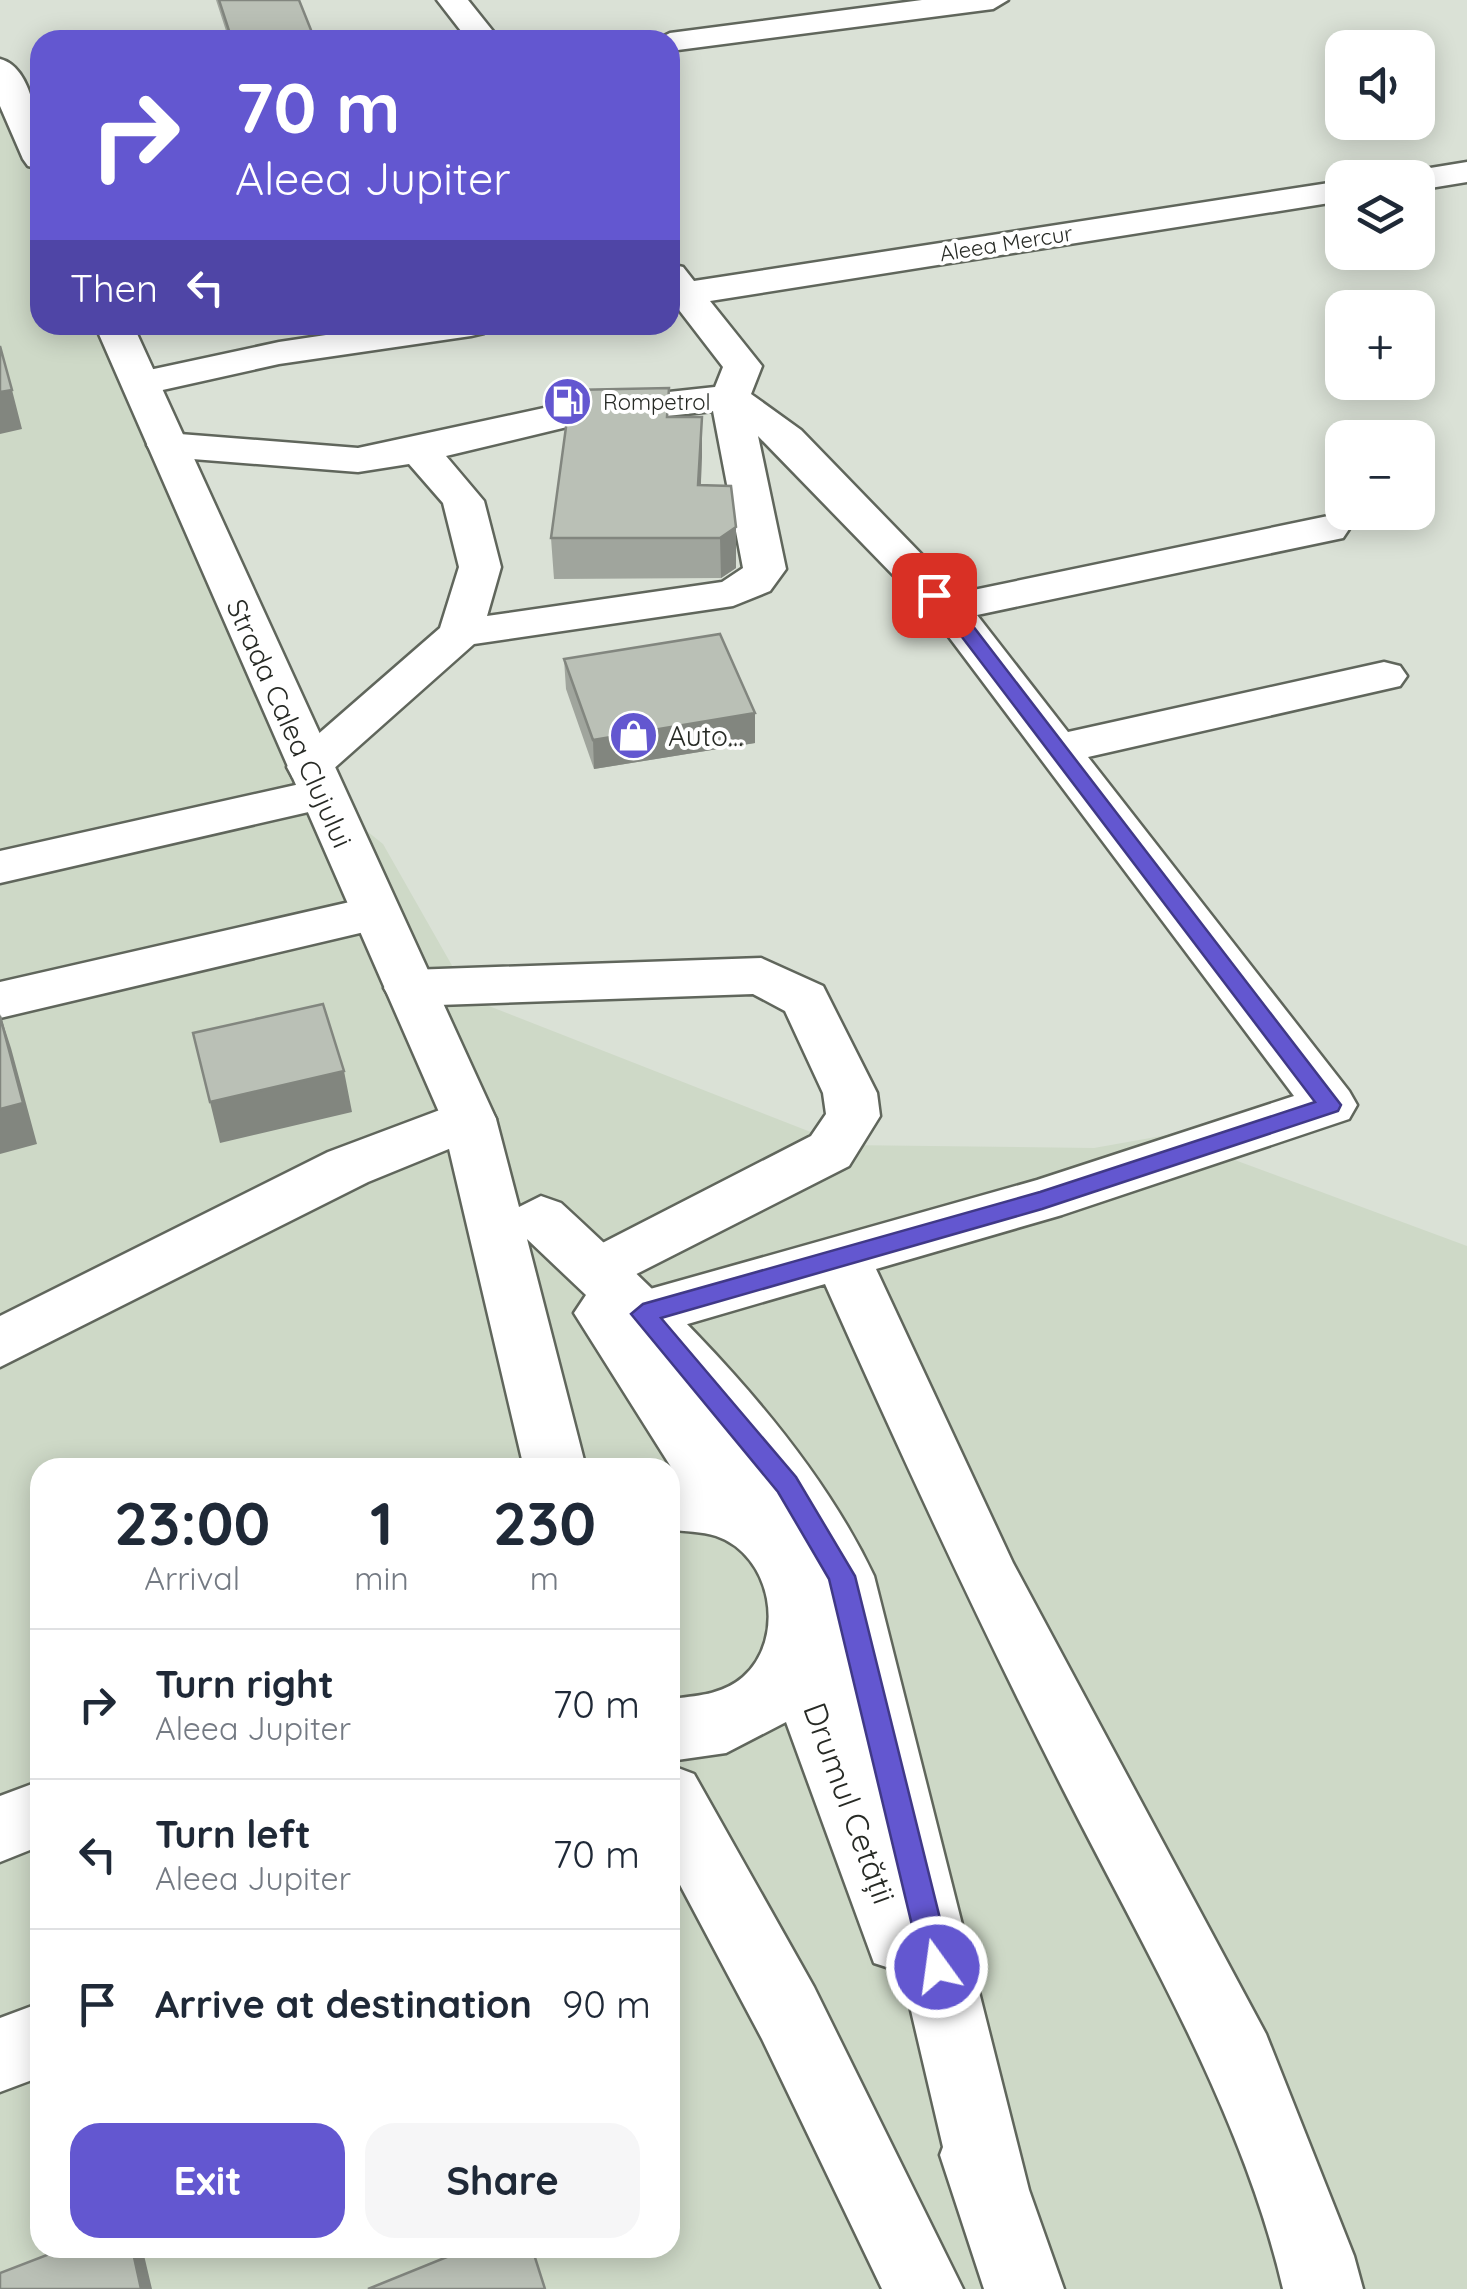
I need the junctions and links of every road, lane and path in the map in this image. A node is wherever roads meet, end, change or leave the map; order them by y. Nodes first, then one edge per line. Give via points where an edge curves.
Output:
1 (452, 0) edge
2 (993, 0) edge
3 (476, 30) edge
4 (680, 41) edge
5 (0, 69) edge
6 (30, 136) edge
7 (1467, 172) edge
8 (1435, 177) edge
9 (1325, 193) edge
10 (680, 287) edge
11 (680, 294) edge
12 (118, 335) edge
13 (402, 335) edge
14 (140, 383) junction
15 (730, 397) junction
16 (167, 446) junction
17 (419, 450) junction
18 (1325, 530) edge
19 (942, 602) junction
20 (460, 633) junction
21 (1384, 676) dead end
22 (1057, 750) junction
23 (316, 781) junction
24 (0, 867) edge
25 (376, 913) junction
26 (410, 988) junction
27 (0, 1000) edge
28 (468, 1120) junction
29 (541, 1218) junction
30 (842, 1260) junction
31 (621, 1292) junction
32 (0, 1344) edge
33 (552, 1458) edge
34 (680, 1503) edge
35 (736, 1515) junction
36 (796, 1657) junction
37 (680, 1729) edge
38 (680, 1815) edge
39 (30, 1817) edge
40 (0, 1828) edge
41 (680, 1873) edge
42 (788, 2012) junction
43 (30, 2044) edge
44 (0, 2056) edge
45 (991, 2188) junction
46 (923, 2289) edge
47 (1024, 2289) edge
48 (1323, 2289) edge

1 - 3 main road
2 - 4 main road
5 - 6 main road
7 - 8 main road
9 - 10 main road, Aleea Mercur
11 - 15 main road via 742,366
12 - 14 main road, Strada Calea Clujului
13 - 14 main road
14 - 16 main road, Strada Calea Clujului
15 - 17 main road via 567,415
15 - 19 main road via 787,438
15 - 20 main road via 765,569 755,582 733,593
16 - 17 main road via 358,460
16 - 23 main road, Strada Calea Clujului
17 - 20 main road via 463,501 480,567
18 - 19 main road
19 - 22 main road
20 - 23 main road
21 - 22 main road
22 - 30 main road via 1330,1105
23 - 24 main road
23 - 25 main road, Strada Calea Clujului
25 - 26 main road, Strada Calea Clujului
25 - 27 main road
26 - 28 main road, Strada Calea Clujului
26 - 31 main road via 762,976 806,999 850,1093 853,1116 830,1151
28 - 29 main road, Strada Calea Clujului
28 - 32 main road via 332,1175
28 - 33 main road, Strada Calea Clujului
29 - 31 main road
29 - 35 main road, Strada Calea Clujului
30 - 31 main road
30 - 48 main road via 989,1580 1240,2060
31 - 45 main road via 787,1484 842,1576
34 - 35 main road
35 - 36 main road via 788,1559 802,1590 805,1623
36 - 37 main road via 762,1700 738,1715
36 - 45 main road, Drumul Cetății
38 - 42 main road
39 - 40 main road
41 - 42 main road
42 - 46 main road
43 - 44 main road
45 - 47 main road, Drumul Cetății

